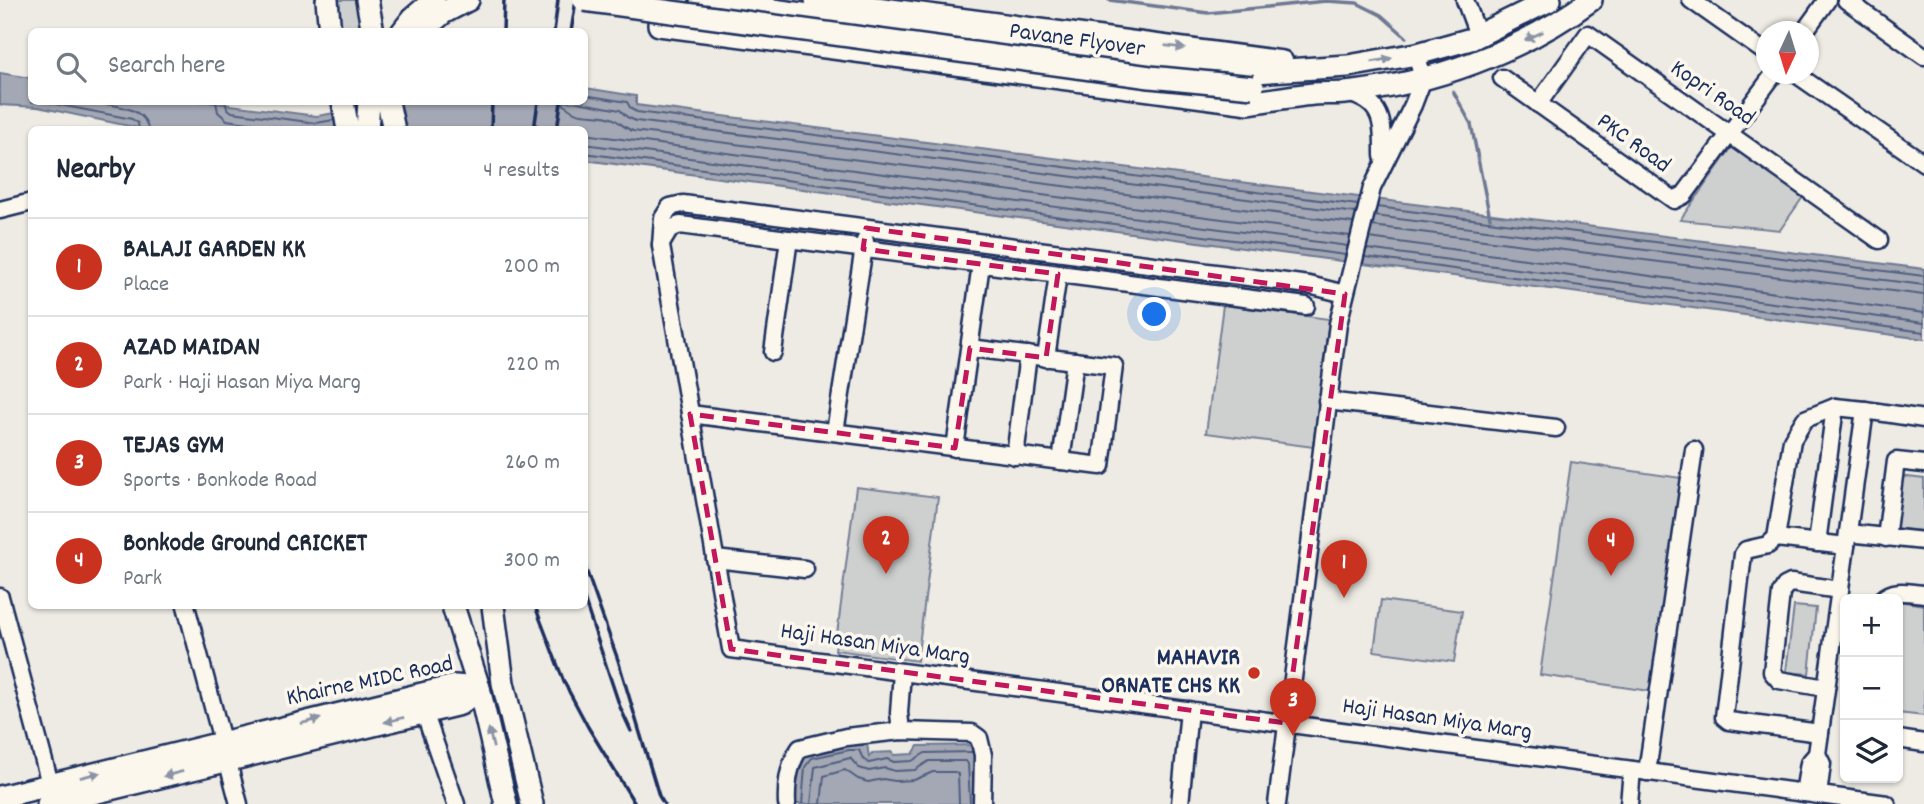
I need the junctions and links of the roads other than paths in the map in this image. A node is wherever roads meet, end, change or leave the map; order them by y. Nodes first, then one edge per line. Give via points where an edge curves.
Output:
1 (327, 0) edge
2 (367, 0) edge
3 (434, 0) edge
4 (468, 0) edge
5 (584, 0) edge
6 (662, 0) edge
7 (701, 0) edge
8 (816, 0) edge
9 (1465, 0) edge
10 (1550, 0) edge
11 (1591, 0) edge
12 (1691, 0) edge
13 (1827, 0) edge
14 (1846, 0) edge
15 (884, 4) edge
16 (1812, 21) edge
17 (330, 28) edge
18 (372, 28) edge
19 (405, 28) edge
20 (426, 28) edge
21 (1478, 36) junction
22 (1756, 46) edge
23 (1417, 54) junction
24 (1924, 57) edge
25 (1315, 68) junction
26 (1422, 77) junction
27 (1502, 78) dead end
28 (1254, 80) junction
29 (1766, 84) edge
30 (1810, 84) edge
31 (1345, 93) junction
32 (1313, 94) junction
33 (1538, 104) junction
34 (343, 105) edge
35 (369, 105) edge
36 (386, 105) edge
37 (387, 105) edge
38 (347, 126) edge
39 (367, 126) edge
40 (383, 126) edge
41 (393, 126) edge
42 (1729, 134) junction
43 (1383, 162) junction
44 (1924, 163) edge
45 (28, 203) edge
46 (0, 210) edge
47 (866, 228) junction
48 (789, 239) junction
49 (1879, 240) dead end
50 (661, 246) junction
51 (863, 249) junction
52 (981, 264) junction
53 (1058, 274) junction
54 (1346, 289) junction
55 (1306, 306) dead end
56 (970, 348) junction
57 (773, 352) dead end
58 (1028, 355) junction
59 (1046, 358) junction
60 (1075, 361) junction
61 (1327, 401) junction
62 (1835, 407) junction
63 (1865, 410) junction
64 (690, 414) junction
65 (1924, 419) edge
66 (1556, 428) dead end
67 (835, 432) junction
68 (955, 448) junction
69 (1694, 450) dead end
70 (1015, 456) junction
71 (1061, 461) junction
72 (1924, 464) edge
73 (1776, 538) junction
74 (1886, 538) junction
75 (1847, 540) junction
76 (1924, 541) edge
77 (1817, 543) junction
78 (715, 559) junction
79 (804, 569) dead end
80 (1840, 590) junction
81 (1888, 594) edge
82 (1924, 594) edge
83 (0, 597) edge
84 (187, 609) edge
85 (454, 609) edge
86 (465, 609) edge
87 (484, 609) edge
88 (493, 609) edge
89 (902, 671) junction
90 (503, 683) junction
91 (479, 688) junction
92 (1826, 688) junction
93 (421, 704) junction
94 (1189, 710) junction
95 (1286, 723) junction
96 (901, 731) junction
97 (1820, 733) junction
98 (1903, 740) edge
99 (1924, 743) edge
100 (225, 751) junction
101 (1639, 771) junction
102 (1811, 794) junction
103 (0, 797) edge
104 (52, 799) edge
105 (239, 804) edge
106 (456, 804) edge
107 (506, 804) edge
108 (531, 804) edge
109 (787, 804) edge
110 (982, 804) edge
111 (1180, 804) edge
112 (1277, 804) edge
113 (1629, 804) edge
114 (1887, 804) edge

1 - 17 main road
2 - 18 main road
3 - 19 main road
4 - 20 main road
5 - 28 main road, Pavane Flyover, bridge via 1150,77
6 - 32 main road via 659,25 1249,103
7 - 28 main road, Pavane Flyover
8 - 15 main road
9 - 21 street
10 - 21 main road
11 -> 26 main road via 1558,24 1479,62
12 - 22 street
13 - 16 street
14 - 24 street
15 -> 25 main road
21 - 23 main road
25 -> 23 main road
23 - 26 street
25 - 28 main road, Pavane Flyover
26 - 31 main road
26 - 43 street
27 - 33 street, PKC Road
28 - 32 main road, Pavane Flyover
29 - 42 street, PKC Road
30 - 44 street
31 - 32 main road
31 - 43 street via 1365,100 1378,113 1384,130
33 - 42 street, PKC Road via 1674,200 1684,195
33 - 42 street, Kopri Road via 1588,34
34 - 38 main road
35 - 39 main road
36 - 40 main road
37 - 41 main road
42 - 49 street, Kopri Road
43 - 54 street
45 - 46 street
47 - 50 street via 678,204 665,214
47 - 51 street
47 - 54 street
48 - 50 street via 680,225 670,229
48 - 51 street
48 - 57 street
50 - 64 street
51 - 52 street
51 - 67 street
52 - 53 street
52 - 56 street
53 - 55 street
53 - 59 street
54 - 61 street
56 - 58 street
56 - 68 street
58 - 59 street
58 - 70 street
59 - 60 street
60 - 71 street
60 - 71 street via 1114,366 1101,467
61 - 66 street
61 - 95 street
62 - 63 street
62 - 73 street via 1805,419 1792,440
62 - 77 street
63 - 65 street
63 - 75 street
64 - 67 street
64 - 78 street
67 - 68 street
68 - 70 street
69 - 101 street
70 - 71 street
72 - 74 street via 1896,461
73 - 77 street
73 - 97 street via 1743,554 1724,717
74 - 75 street
74 - 76 street
75 - 77 street
75 - 80 street
78 - 79 street
78 - 89 street, Haji Hasan Miya Marg via 731,649
80 - 92 street
80 - 92 street via 1791,583 1781,593 1775,677
81 - 82 street
83 - 104 street
84 - 100 street
85 - 91 main road
86 - 91 main road
87 - 90 main road
88 - 90 main road
89 - 94 street, Haji Hasan Miya Marg
89 - 96 street
90 - 108 main road
91 - 93 main road, Khairne MIDC Road via 460,704
107 -> 91 main road
92 - 97 street
93 - 100 main road, Khairne MIDC Road
93 - 106 street
94 - 95 street, Haji Hasan Miya Marg
94 - 111 street
95 - 101 street, Haji Hasan Miya Marg
95 - 112 street
96 - 109 street via 800,748 792,760
96 - 110 street via 972,733 979,738
97 - 102 street via 1817,754 1822,764
98 - 99 street
100 - 104 main road, Khairne MIDC Road
100 - 105 street
101 - 102 street, Haji Hasan Miya Marg
101 - 113 street
102 - 114 street, Haji Hasan Miya Marg
103 - 104 main road, Khairne MIDC Road

